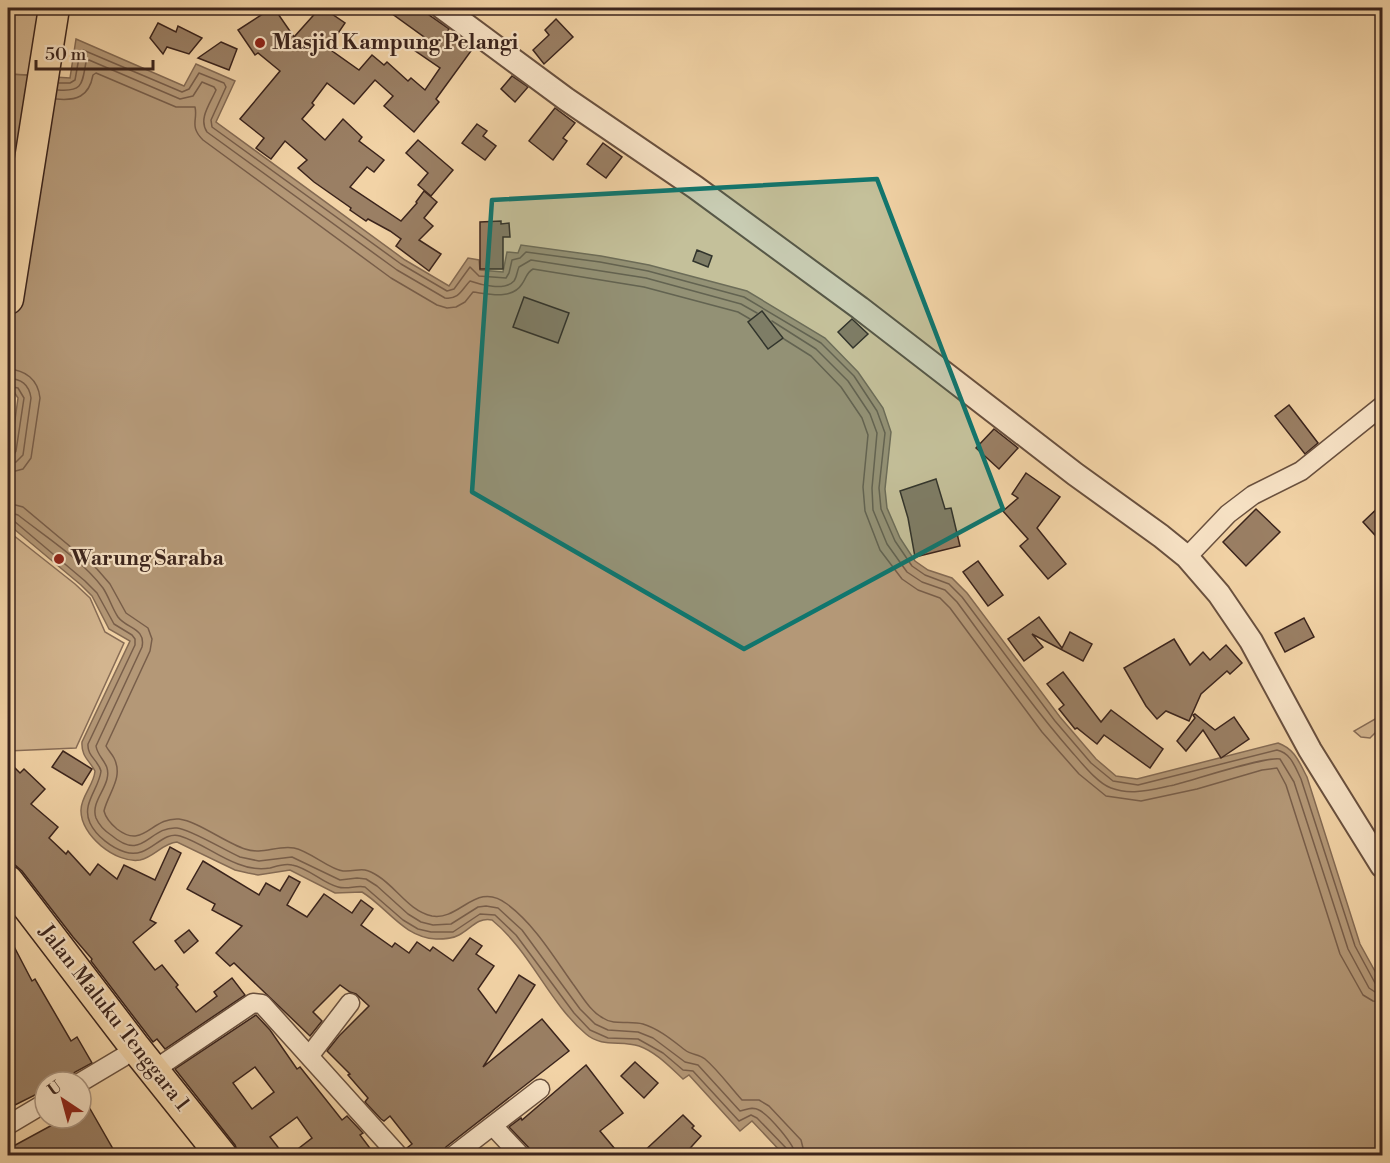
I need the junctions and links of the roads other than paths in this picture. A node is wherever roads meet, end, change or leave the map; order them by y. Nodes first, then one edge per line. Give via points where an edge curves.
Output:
1 (54, 8) edge
2 (443, 8) edge
3 (8, 299) edge
4 (1383, 406) edge
5 (1186, 557) junction
6 (1383, 866) edge
7 (8, 881) edge
8 (8, 909) edge
9 (350, 1003) dead end
10 (310, 1055) junction
11 (123, 1058) junction
12 (154, 1070) junction
13 (93, 1075) edge
14 (540, 1089) dead end
15 (33, 1110) edge
16 (8, 1125) edge
17 (493, 1126) junction
18 (199, 1155) edge
19 (222, 1155) edge
20 (399, 1155) edge
21 (453, 1155) edge
22 (521, 1155) edge

1 - 3 highway
2 - 5 street via 860,308
4 - 5 street via 1301,471 1253,495 1228,514
5 - 6 street via 1219,594 1246,634 1310,750
7 - 12 highway, Jalan Maluku Tenggara 1
8 - 11 highway, Jalan Maluku Tenggara 1
9 - 10 street
10 - 12 street via 257,1002
10 - 20 street
11 - 13 street
11 - 18 highway, Jalan Maluku Tenggara 1
12 - 19 highway, Jalan Maluku Tenggara 1
14 - 17 street
15 - 16 street
17 - 21 street
17 - 22 street

